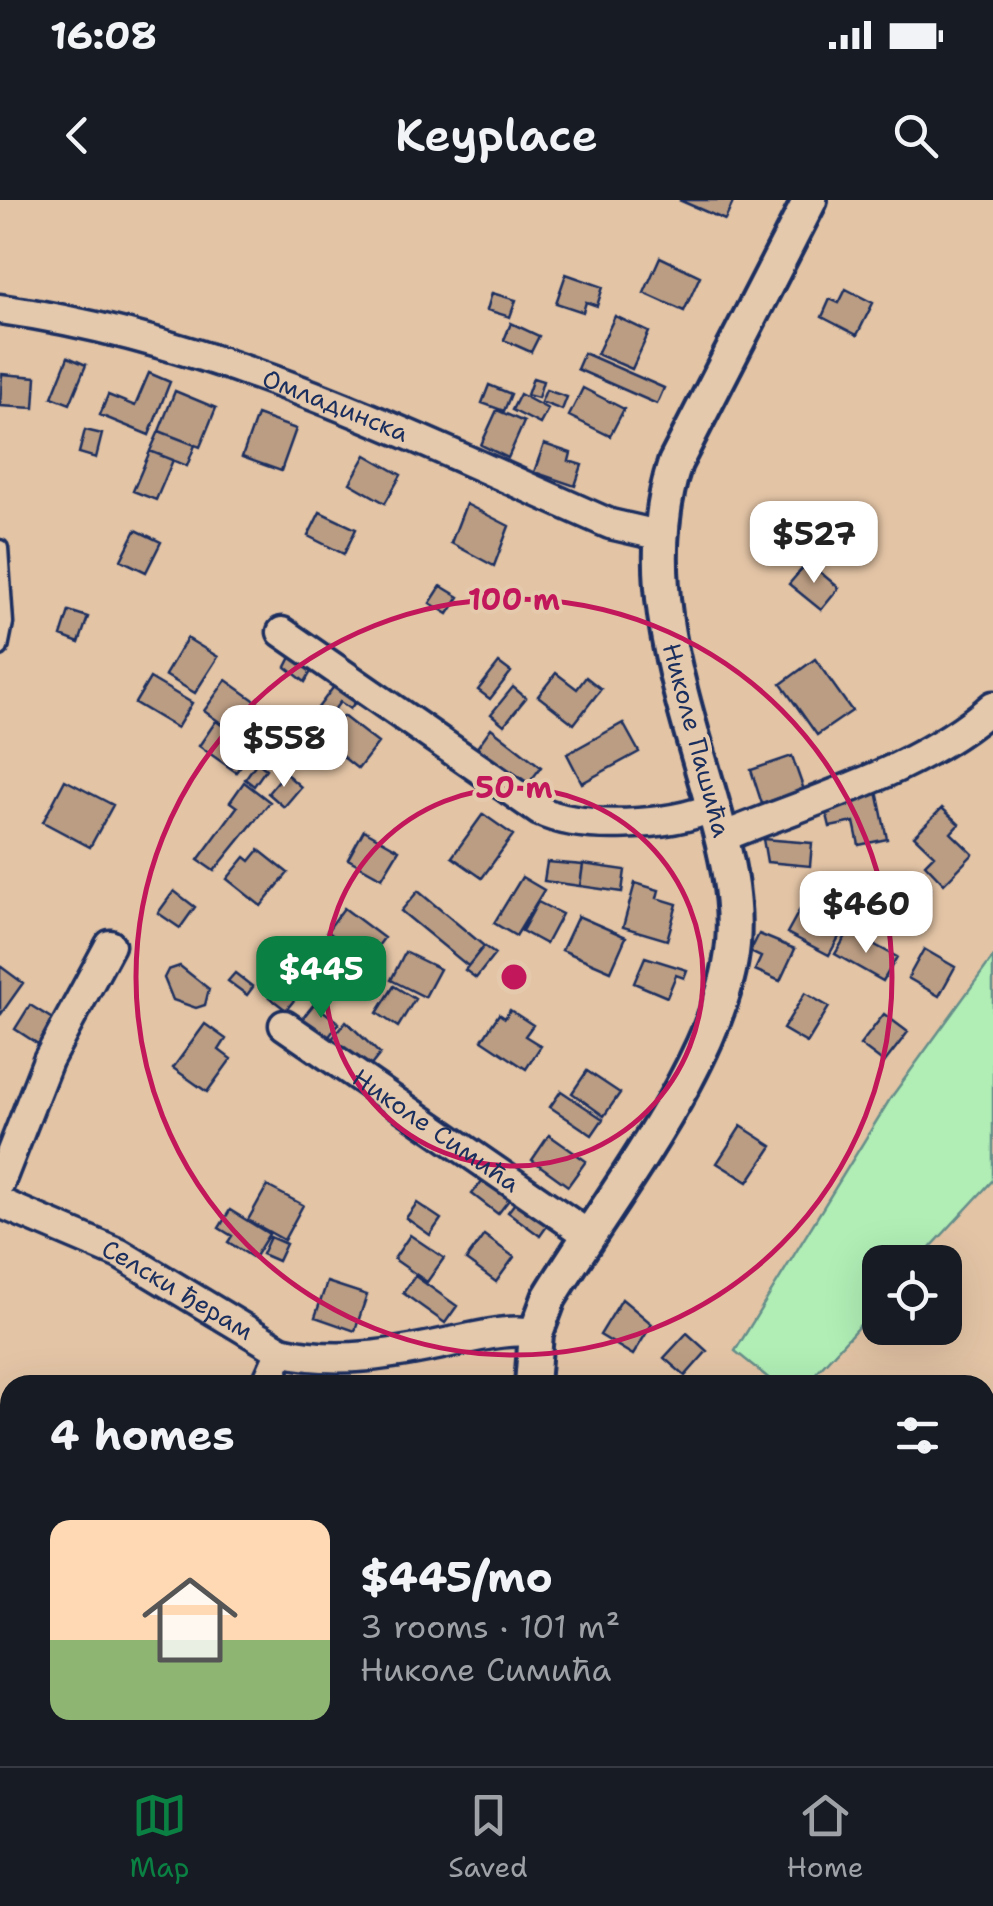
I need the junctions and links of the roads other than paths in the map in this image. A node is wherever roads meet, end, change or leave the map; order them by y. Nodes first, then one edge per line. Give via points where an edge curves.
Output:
1 (810, 200) edge
2 (0, 309) edge
3 (658, 535) junction
4 (0, 548) edge
5 (282, 632) dead end
6 (0, 648) edge
7 (993, 706) edge
8 (719, 821) junction
9 (110, 946) dead end
10 (284, 1025) dead end
11 (0, 1182) edge
12 (0, 1204) edge
13 (588, 1234) junction
14 (536, 1332) junction
15 (281, 1352) junction
16 (271, 1375) edge
17 (533, 1375) edge

1 - 3 street, Николе Пашића via 674,462
2 - 3 street, Омладинска via 224,360 610,524
3 - 8 street, Николе Пашића via 670,640
4 - 6 lane
5 - 8 street via 562,822
7 - 8 street via 916,758
8 - 13 street, Николе Пашића via 734,927 716,1016 690,1074
9 - 11 street via 48,1060
10 - 13 street, Николе Симића
12 - 15 street, Селски ђерам via 120,1254
13 - 14 street, Николе Пашића
14 - 15 street, Селски ђерам via 502,1332 382,1356
14 - 17 street, Николе Пашића
15 - 16 street

